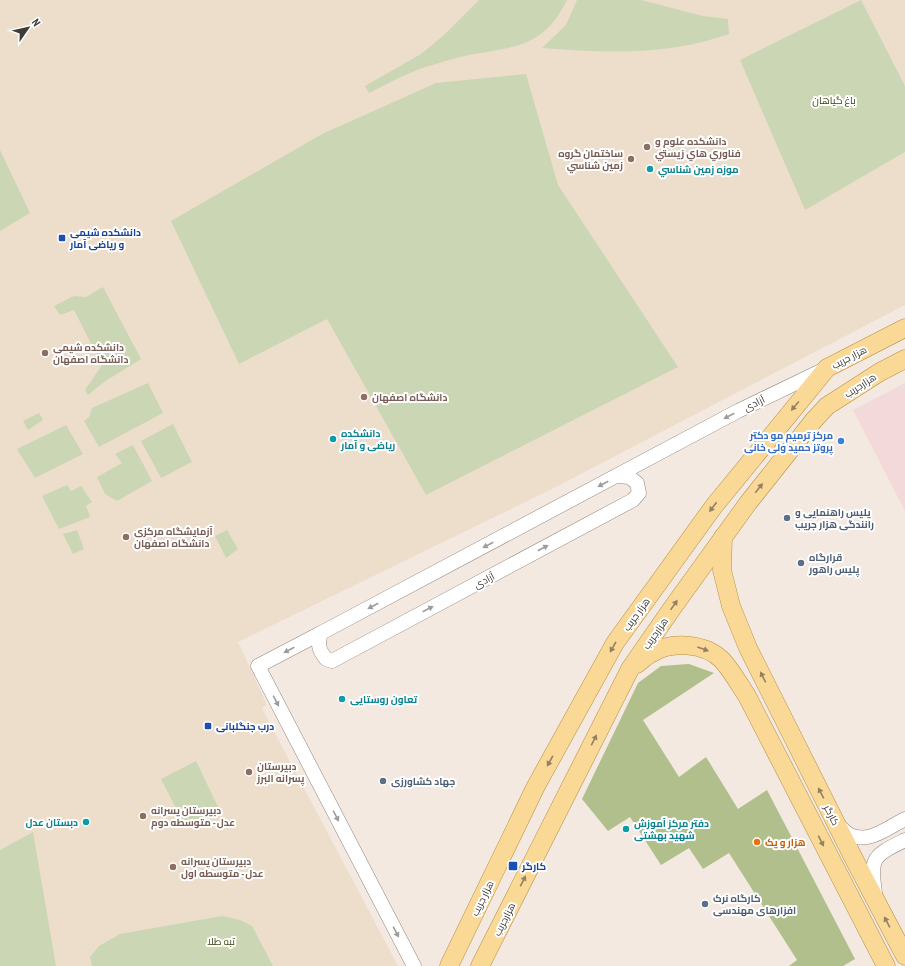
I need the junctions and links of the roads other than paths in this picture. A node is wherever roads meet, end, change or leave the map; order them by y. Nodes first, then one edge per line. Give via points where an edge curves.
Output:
1 (905, 328) edge
2 (905, 359) edge
3 (827, 368) junction
4 (619, 476) junction
5 (723, 537) junction
6 (321, 633) junction
7 (630, 669) junction
8 (801, 754) junction
9 (781, 762) junction
10 (905, 819) edge
11 (835, 822) junction
12 (877, 833) junction
13 (905, 840) edge
14 (889, 848) junction
15 (875, 900) junction
16 (864, 923) junction
17 (905, 956) edge
18 (414, 966) edge
19 (449, 966) edge
20 (480, 966) edge
21 (886, 966) edge
22 (892, 966) edge

1 - 3 main road, هزار جریب
5 -> 2 main road, هزارجریب via 787,452 828,406
3 -> 4 street, آزادی via 738,411
3 -> 19 main road, هزار جریب via 714,506 615,643 536,786
4 -> 6 street, آزادی
6 -> 4 street, آزادی via 319,650 326,659 332,661 633,500 639,493 637,483 629,477
7 -> 5 main road, هزارجریب
8 -> 5 main road, کارگر via 748,648 731,606 722,570
6 -> 18 street, آزادی via 258,666
7 -> 9 main road via 653,652 676,645 696,647 710,652 721,659 735,677
20 -> 7 main road, هزارجریب
8 - 9 main road
11 -> 8 main road, کارگر
9 -> 16 main road
10 - 12 street
11 - 12 street via 849,835 864,838
11 - 15 main road, کارگر
12 - 14 street via 878,846
13 - 14 street
14 - 15 street via 873,863
17 -> 15 main road, کارگر
16 - 21 main road
16 - 22 main road via 880,942

